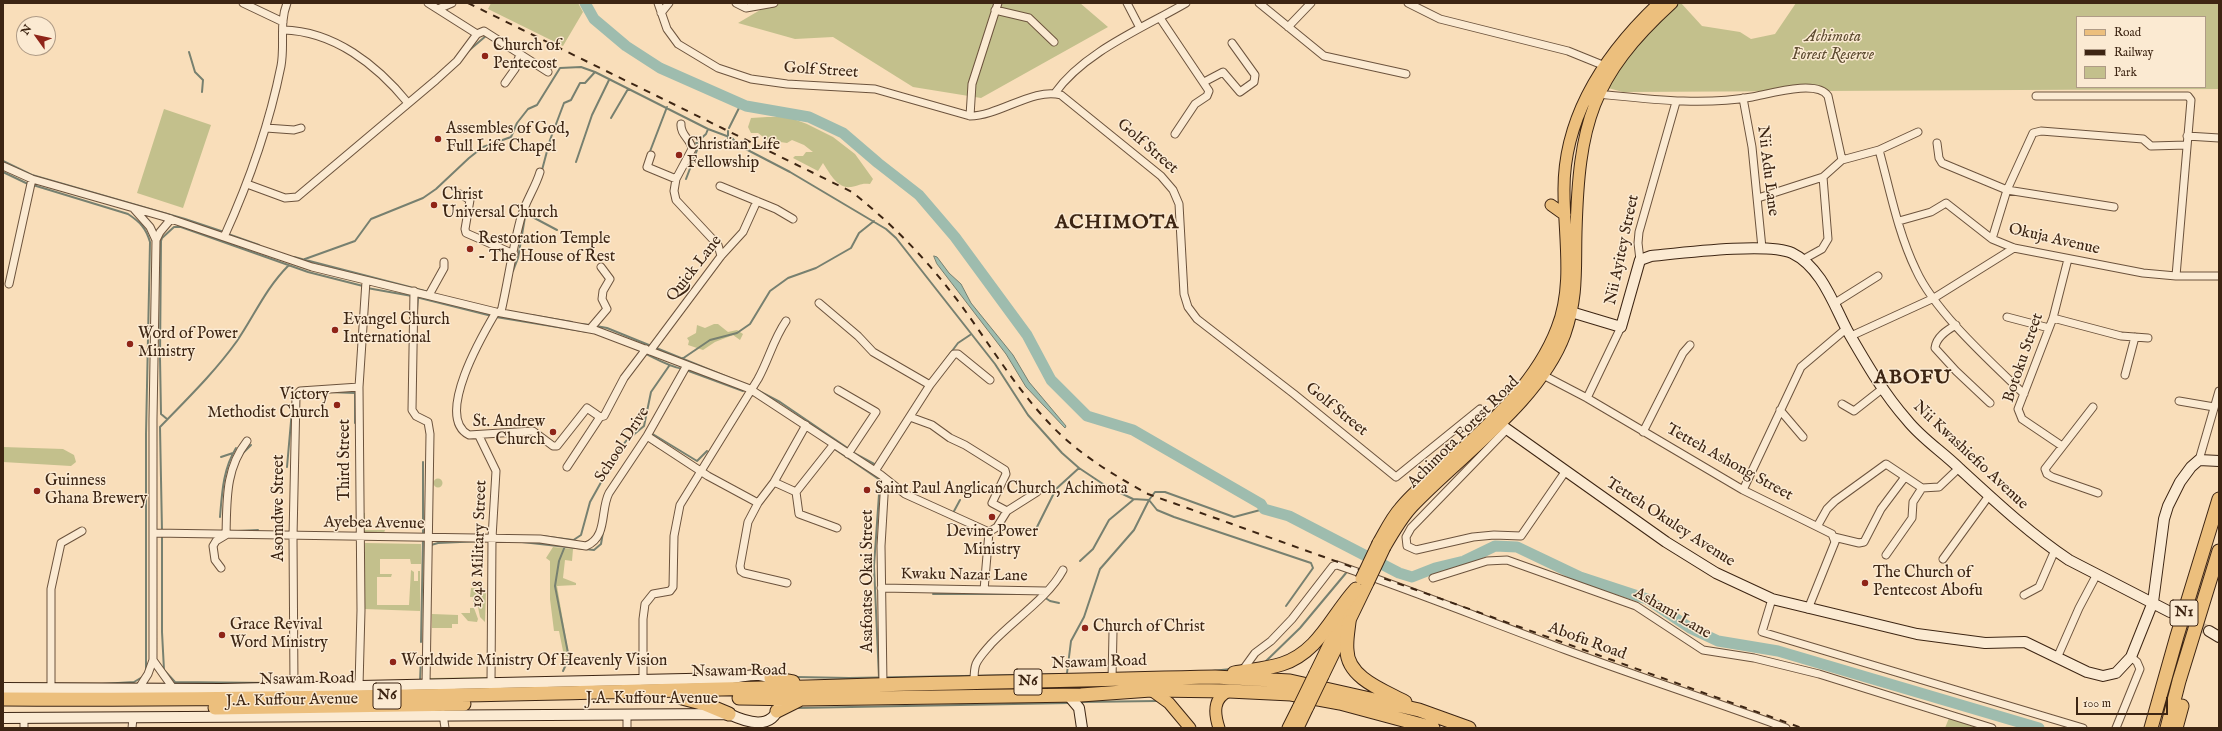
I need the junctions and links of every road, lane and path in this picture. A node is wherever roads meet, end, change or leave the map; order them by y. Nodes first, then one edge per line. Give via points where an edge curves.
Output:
1 (243, 3) edge
2 (287, 3) edge
3 (428, 3) edge
4 (452, 3) edge
5 (658, 3) edge
6 (669, 3) edge
7 (736, 3) edge
8 (774, 3) edge
9 (1127, 3) edge
10 (1186, 3) edge
11 (1259, 3) edge
12 (1311, 3) edge
13 (1408, 3) edge
14 (1659, 3) edge
15 (1672, 3) edge
16 (757, 5) edge
17 (997, 6) edge
18 (438, 9) junction
19 (661, 13) junction
20 (1160, 18) junction
21 (283, 26) junction
22 (1288, 27) junction
23 (1140, 28) junction
24 (476, 34) junction
25 (1054, 42) dead end
26 (1232, 43) dead end
27 (520, 54) junction
28 (1604, 66) junction
29 (548, 72) dead end
30 (1406, 74) dead end
31 (1204, 82) junction
32 (506, 84) dead end
33 (1055, 93) junction
34 (1598, 94) junction
35 (2036, 96) dead end
36 (1743, 98) junction
37 (1676, 102) junction
38 (408, 103) junction
39 (970, 116) junction
40 (681, 124) dead end
41 (266, 128) junction
42 (301, 128) dead end
43 (1918, 132) dead end
44 (1175, 134) dead end
45 (2188, 136) junction
46 (2219, 138) edge
47 (1938, 143) dead end
48 (2187, 145) junction
49 (1879, 150) junction
50 (652, 155) dead end
51 (1842, 160) junction
52 (3, 166) edge
53 (540, 172) dead end
54 (1822, 178) junction
55 (32, 179) junction
56 (676, 179) junction
57 (248, 184) junction
58 (720, 186) dead end
59 (2008, 190) junction
60 (460, 194) dead end
61 (1758, 198) junction
62 (757, 201) junction
63 (1551, 205) dead end
64 (2114, 207) dead end
65 (134, 209) junction
66 (1565, 215) junction
67 (170, 219) junction
68 (793, 219) dead end
69 (1899, 221) junction
70 (224, 237) junction
71 (1992, 239) junction
72 (156, 240) junction
73 (1762, 248) junction
74 (2014, 248) junction
75 (514, 254) junction
76 (721, 256) junction
77 (1804, 259) junction
78 (1640, 260) junction
79 (2068, 260) junction
80 (444, 262) dead end
81 (600, 267) dead end
82 (1878, 276) dead end
83 (2176, 276) junction
84 (2219, 276) edge
85 (366, 281) junction
86 (9, 284) dead end
87 (414, 292) junction
88 (429, 295) junction
89 (1934, 298) junction
90 (819, 303) dead end
91 (1835, 303) junction
92 (498, 312) junction
93 (1571, 312) junction
94 (2007, 318) dead end
95 (2053, 318) junction
96 (786, 321) dead end
97 (1956, 325) junction
98 (1621, 327) junction
99 (2049, 328) junction
100 (590, 329) junction
101 (1849, 332) junction
102 (2135, 337) junction
103 (2148, 338) dead end
104 (1690, 345) dead end
105 (648, 350) junction
106 (687, 365) junction
107 (1543, 375) junction
108 (2125, 375) dead end
109 (990, 380) dead end
110 (930, 385) junction
111 (359, 387) junction
112 (750, 389) junction
113 (1882, 389) junction
114 (838, 390) dead end
115 (2219, 391) edge
116 (2024, 394) junction
117 (1587, 398) junction
118 (2179, 401) dead end
119 (1990, 403) dead end
120 (1842, 404) dead end
121 (2093, 407) dead end
122 (2214, 407) junction
123 (1780, 410) junction
124 (600, 417) junction
125 (910, 417) junction
126 (806, 425) junction
127 (1499, 425) junction
128 (1644, 432) junction
129 (479, 436) junction
130 (647, 436) junction
131 (1803, 437) dead end
132 (247, 441) dead end
133 (834, 444) junction
134 (2062, 446) junction
135 (848, 454) junction
136 (2199, 460) junction
137 (2219, 461) edge
138 (567, 467) dead end
139 (1960, 468) junction
140 (702, 470) junction
141 (875, 471) junction
142 (1565, 472) junction
143 (1905, 477) junction
144 (885, 479) junction
145 (774, 482) junction
146 (1922, 488) junction
147 (1743, 490) junction
148 (796, 492) junction
149 (1036, 492) dead end
150 (2098, 493) dead end
151 (1988, 497) junction
152 (2219, 499) edge
153 (758, 503) junction
154 (1007, 511) junction
155 (1818, 525) junction
156 (837, 528) dead end
157 (82, 531) dead end
158 (989, 532) junction
159 (154, 533) junction
160 (226, 536) junction
161 (293, 537) junction
162 (360, 537) junction
163 (1834, 537) junction
164 (427, 538) junction
165 (492, 538) junction
166 (593, 543) joint
167 (2054, 550) junction
168 (2219, 551) edge
169 (1886, 555) dead end
170 (1943, 559) dead end
171 (221, 568) dead end
172 (1063, 570) dead end
173 (2097, 574) junction
174 (1433, 578) dead end
175 (787, 583) dead end
176 (1362, 584) junction
177 (881, 588) junction
178 (984, 590) junction
179 (1046, 591) junction
180 (2024, 595) dead end
181 (1772, 599) junction
182 (2153, 602) junction
183 (1808, 609) junction
184 (2170, 612) tunnel mouth
185 (1350, 622) junction
186 (2209, 631) tunnel mouth
187 (1112, 632) dead end
188 (2219, 637) edge
189 (2131, 657) junction
190 (2057, 658) junction
191 (153, 660) junction
192 (1242, 671) junction
193 (1319, 675) junction
194 (1215, 677) junction
195 (771, 678) junction
196 (1112, 679) junction
197 (643, 680) junction
198 (2179, 681) junction
199 (974, 682) junction
200 (491, 683) junction
201 (883, 684) junction
202 (426, 685) junction
203 (842, 685) junction
204 (359, 686) junction
205 (294, 687) junction
206 (3, 688) edge
207 (51, 688) junction
208 (138, 688) junction
209 (173, 688) junction
210 (1151, 690) junction
211 (1228, 691) junction
212 (1092, 694) junction
213 (1068, 695) junction
214 (682, 698) junction
215 (3, 699) edge
216 (779, 700) junction
217 (1304, 706) junction
218 (3, 707) edge
219 (1419, 710) junction
220 (443, 714) junction
221 (729, 714) junction
222 (627, 716) junction
223 (1080, 716) junction
224 (3, 718) edge
225 (24, 723) edge
226 (132, 723) edge
227 (745, 724) edge
228 (766, 725) edge
229 (445, 728) edge
230 (627, 728) edge
231 (1082, 728) edge
232 (1190, 728) edge
233 (1219, 728) edge
234 (1288, 728) edge
235 (1298, 728) edge
236 (1433, 728) edge
237 (1469, 728) edge
238 (1786, 728) edge
239 (1992, 728) edge
240 (2083, 728) edge
241 (2116, 728) edge
242 (2151, 728) edge
243 (2167, 728) edge
244 (2176, 728) edge

1 - 21 street
2 - 21 street
3 - 18 street
4 - 18 street
5 - 19 street, Golf Street
6 - 19 street
7 - 16 street via 746,8
8 - 16 street
9 - 23 street
10 - 20 street
11 - 22 street
12 - 22 street
13 - 28 street via 1440,19 1568,51
14 - 28 main road, Achimota Forest Road via 1630,32
15 - 34 main road, Achimota Forest Road via 1629,45
17 - 25 street via 1029,18
17 - 39 street via 972,84
18 - 24 street
19 - 39 street, Golf Street via 667,29 678,44 718,68 751,79 787,84 875,89
20 - 23 street
20 - 31 street
21 - 38 street via 332,41 378,70
21 - 41 street via 283,54
22 - 30 street via 1324,56
23 - 33 street via 1092,58 1069,76
24 - 27 street via 488,31
24 - 38 street via 457,61
26 - 31 street via 1256,75 1254,82 1240,92 1223,72
27 - 29 street
27 - 32 street
28 - 66 main road, Achimota Forest Road via 1585,100 1570,136 1565,169
31 - 44 street via 1209,94 1195,104
33 - 39 street, Golf Street via 1039,95 985,115
33 - 127 street, Golf Street via 1067,99 1121,142 1161,176 1173,190 1179,204 1184,294 1188,307 1197,319 1396,478 1480,409
34 - 37 street
34 - 93 main road, Achimota Forest Road via 1586,129 1579,176 1576,284
35 - 45 street via 2188,96 2192,104
36 - 37 street
36 - 51 street via 1808,87 1825,93
36 - 61 street, Nii Adu Lane
37 - 78 street, Nii Ayitey Street via 1639,232
38 - 57 street via 320,180 294,199 284,198
40 - 56 street via 680,131 692,149
41 - 42 street
41 - 57 street
43 - 49 street
45 - 46 street
45 - 48 street
47 - 59 street via 1942,163
48 - 59 street via 2151,146 2143,139 2037,132 2030,136
48 - 83 street
49 - 51 street
49 - 69 street
50 - 56 street via 648,167
51 - 54 street
52 - 55 street
53 - 75 street via 536,187 525,205
54 - 61 street
54 - 77 street via 1828,239 1822,249
55 - 65 street
55 - 86 street
56 - 76 street via 676,200 718,245
57 - 70 street
58 - 62 street
59 - 64 street
59 - 71 street
60 - 75 street via 470,200 464,229 466,233
61 - 73 street, Nii Adu Lane
62 - 68 street
62 - 76 street, Quick Lane via 743,232
63 - 66 main road
65 - 67 street
65 - 72 street via 150,227
66 - 127 main road, Achimota Forest Road via 1565,295 1558,326 1540,363 1518,390
67 - 70 street
67 - 72 street
69 - 71 street, Okuja Avenue via 1931,212 1946,203
69 - 89 street via 1916,271
70 - 85 street via 312,267
71 - 74 street, Okuja Avenue
72 - 159 street
73 - 77 street via 1790,252
73 - 78 street via 1651,256
74 - 79 street, Okuja Avenue
74 - 89 street
75 - 92 street
76 - 105 street, Quick Lane
77 - 91 street, Nii Kwashiefio Avenue
78 - 98 street, Nii Ayitey Street
79 - 83 street, Okuja Avenue via 2128,271
79 - 95 street, Botoku Street
80 - 88 street via 444,268
81 - 100 street via 610,279 603,291 602,299 606,308
82 - 91 street
83 - 84 street, Okuja Avenue
85 - 87 street
85 - 111 street, Third Street
87 - 88 street
87 - 164 street via 412,410 416,416 428,422 430,434
88 - 92 street
89 - 97 street
89 - 101 street
90 - 110 street via 873,352
91 - 101 street, Nii Kwashiefio Avenue
92 - 100 street
92 - 129 street via 474,350 458,396 457,417 463,431 468,435
93 - 98 street
93 - 107 main road, Achimota Forest Road via 1559,347
94 - 99 street
95 - 99 street, Botoku Street
95 - 102 street
96 - 112 street via 772,343 767,362
97 - 116 street
97 - 119 street via 1945,330 1935,348
98 - 117 street, Nii Ayitey Street
99 - 116 street, Botoku Street
100 - 105 street
101 - 113 street, Nii Kwashiefio Avenue
101 - 123 street via 1801,367
102 - 103 street
102 - 108 street
104 - 128 street via 1683,353
105 - 106 street
105 - 124 street, Quick Lane via 624,378 604,416
106 - 112 street
106 - 130 street, School Drive
107 - 117 street, Tetteh Ashong Street
107 - 127 main road, Achimota Forest Road
109 - 110 street via 955,353
110 - 125 street
111 - 161 street, Asomdwe Street via 300,390 296,396
111 - 162 street, Third Street
112 - 126 street
112 - 140 street
113 - 120 street via 1854,412
113 - 139 street, Nii Kwashiefio Avenue via 1907,421
114 - 135 street via 876,412
115 - 122 street
116 - 134 street, Botoku Street via 2018,410 2019,415
117 - 128 street, Tetteh Ashong Street
118 - 122 street
121 - 134 street
122 - 136 street
123 - 131 street
123 - 147 street
124 - 129 street via 587,408 557,446 553,446 533,431
124 - 138 street, Quick Lane
125 - 141 street
125 - 154 street via 932,425 1005,470 1006,474 992,503
126 - 133 street
126 - 145 street
127 - 142 street, Tetteh Okuley Avenue
127 - 142 street via 1411,528 1405,542 1410,548 1416,550 1473,537 1518,537 1524,534
127 - 176 main road, Achimota Forest Road, bridge via 1412,507 1382,545
128 - 147 street, Tetteh Ashong Street
129 - 165 street, 1948 Military Street via 496,471
130 - 140 street
130 - 166 street, School Drive via 609,493 602,528
132 - 160 street via 237,454 230,476
133 - 135 street
133 - 148 street
134 - 150 street via 2047,467 2047,474
135 - 141 street
136 - 137 street
136 - 182 street, Tetteh Okuley Avenue via 2182,478 2168,506
139 - 146 street via 1940,487
139 - 151 street, Nii Kwashiefio Avenue
140 - 153 street via 708,476
140 - 197 street via 680,505 674,536 673,587 670,591 653,594 645,604
141 - 144 street
142 - 181 street, Tetteh Okuley Avenue via 1666,542 1716,573
143 - 146 street
143 - 155 street via 1886,464 1835,501
143 - 163 street via 1881,509 1864,542
144 - 158 street via 904,494
144 - 177 street, Asafoatse Okai Street
145 - 148 street
145 - 153 street
146 - 169 street via 1913,502 1912,518
147 - 155 street, Tetteh Ashong Street
148 - 156 street via 799,514
149 - 154 street
151 - 167 street, Nii Kwashiefio Avenue
151 - 170 street
152 - 242 highway, N1
153 - 175 street via 746,526 741,571
154 - 158 street via 997,526
155 - 163 street, Tetteh Ashong Street
157 - 207 street via 61,543 51,589
158 - 178 street
159 - 160 street, Ayebea Avenue
159 - 191 street
160 - 161 street, Ayebea Avenue
160 - 171 street via 216,541 213,546 215,560
161 - 162 street, Ayebea Avenue
161 - 205 street, Asomdwe Street
162 - 164 street, Ayebea Avenue
162 - 204 street, Third Street
163 - 183 street via 1836,542
164 - 165 street, Ayebea Avenue
164 - 202 street
165 - 166 street, Ayebea Avenue via 540,539 581,545
165 - 200 street, 1948 Military Street
167 - 173 street, Nii Kwashiefio Avenue
167 - 180 street via 2038,587
168 - 198 highway, N1
172 - 179 street via 1056,584
173 - 182 street, Nii Kwashiefio Avenue
173 - 190 street
174 - 239 street, Ashami Lane via 1487,561 1507,560 1636,606 1703,650 1754,658 1819,674
176 - 185 main road, Achimota Forest Road
176 - 192 highway via 1317,641 1306,650 1280,665
176 - 193 main road, Achimota Forest Road
177 - 178 street, Kwaku Nazar Lane
177 - 201 street, Asafoatse Okai Street
178 - 179 street, Kwaku Nazar Lane
179 - 199 street via 976,662
181 - 183 street, Tetteh Okuley Avenue
181 - 240 street via 1762,632
182 - 184 street, Nii Kwashiefio Avenue
182 - 189 street, Tetteh Okuley Avenue
183 - 190 street, Tetteh Okuley Avenue via 1917,634 1985,643 2025,642
185 - 193 main road, Achimota Forest Road
185 - 219 highway via 1346,651 1352,666 1364,679
186 - 188 street
187 - 196 street
189 - 190 street, Tetteh Okuley Avenue via 2116,673 2103,676 2087,672
189 - 241 street via 2140,669
191 - 208 street via 146,678
191 - 209 street
192 - 194 highway
192 - 238 street, Abofu Road via 1255,653 1295,616 1333,566 1337,565
193 - 217 main road, Achimota Forest Road, bridge
194 - 196 highway, Nsawam Road / N6
194 - 219 highway, Nsawam Road / N6 via 1290,682
195 - 197 street, J.A. Kuffour Avenue via 753,674 732,678
195 - 203 highway via 789,682
195 - 216 street
196 - 199 highway, Nsawam Road / N6
197 - 200 street, J.A. Kuffour Avenue
198 - 243 highway, N1
198 - 244 highway via 2183,701
199 - 201 highway, Nsawam Road / N6
200 - 202 street, J.A. Kuffour Avenue
201 - 203 highway, Nsawam Road / N6
202 - 204 street, J.A. Kuffour Avenue
203 - 216 highway, Nsawam Road / N6
204 - 205 street, J.A. Kuffour Avenue
205 - 209 street, J.A. Kuffour Avenue
206 - 207 street, J.A. Kuffour Avenue
207 - 208 street, J.A. Kuffour Avenue
208 - 209 street, J.A. Kuffour Avenue
210 - 211 highway, Nsawam Road / N6
210 - 212 highway, Nsawam Road / N6
210 - 232 main road via 1169,703
211 - 233 main road via 1216,702
211 - 236 highway, Nsawam Road / N6 via 1291,694 1340,703
212 - 213 highway, Nsawam Road / N6
212 - 223 street
213 - 216 highway, Nsawam Road / N6
213 - 223 street via 1076,704
214 - 216 highway, Nsawam Road / N6
214 - 218 highway, Nsawam Road / N6 via 264,707
214 - 221 highway
215 - 216 highway, Nsawam Road / N6
216 - 228 street, J.A. Kuffour Avenue
217 - 234 main road, Achimota Forest Road
217 - 235 main road, Achimota Forest Road
219 - 237 highway, Nsawam Road / N6
220 - 222 street, J.A. Kuffour Avenue
220 - 226 street, J.A. Kuffour Avenue
220 - 229 street
221 - 222 street, J.A. Kuffour Avenue
221 - 227 street, J.A. Kuffour Avenue
222 - 230 street
223 - 231 street
224 - 225 street, J.A. Kuffour Avenue
225 - 226 street, J.A. Kuffour Avenue
227 - 228 street, J.A. Kuffour Avenue

